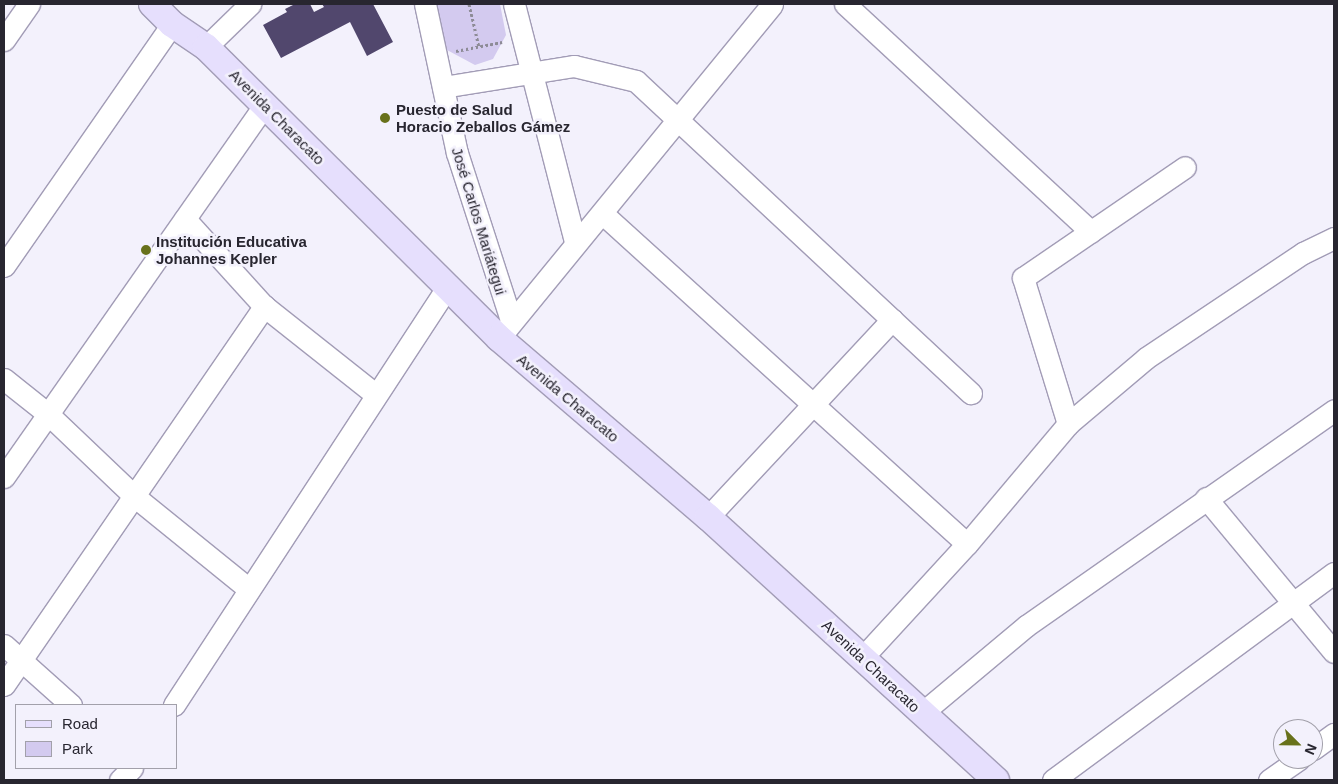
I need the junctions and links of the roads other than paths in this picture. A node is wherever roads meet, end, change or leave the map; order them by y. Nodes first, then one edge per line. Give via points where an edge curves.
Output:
1 (29, 4) edge
2 (152, 4) edge
3 (250, 4) edge
4 (425, 4) edge
5 (514, 4) edge
6 (772, 4) edge
7 (844, 4) edge
8 (172, 24) junction
9 (4, 40) edge
10 (206, 47) junction
11 (530, 71) junction
12 (443, 87) junction
13 (264, 105) junction
14 (678, 120) junction
15 (1185, 167) dead end
16 (603, 214) junction
17 (185, 219) junction
18 (1091, 232) junction
19 (1334, 238) edge
20 (575, 242) junction
21 (4, 266) edge
22 (448, 286) junction
23 (264, 306) junction
24 (892, 320) junction
25 (505, 329) junction
26 (4, 379) edge
27 (971, 393) dead end
28 (375, 394) junction
29 (814, 405) junction
30 (1334, 410) edge
31 (48, 414) junction
32 (1068, 424) junction
33 (4, 476) edge
34 (134, 496) junction
35 (1206, 498) junction
36 (708, 517) junction
37 (968, 544) junction
38 (1334, 573) edge
39 (249, 589) junction
40 (1294, 603) junction
41 (4, 645) edge
42 (1334, 652) edge
43 (862, 658) junction
44 (20, 662) junction
45 (4, 685) edge
46 (71, 704) edge
47 (175, 704) edge
48 (922, 713) junction
49 (1334, 734) edge
50 (1323, 742) edge
51 (133, 769) edge
52 (1285, 769) edge
53 (120, 780) edge
54 (996, 780) edge
55 (1053, 780) edge
56 (1269, 780) edge

1 - 9 street
2 - 8 main road, Avenida Characato
3 - 10 street
4 - 12 street, José Carlos Mariátegui
5 - 11 street
6 - 14 street
7 - 18 street
8 - 10 main road, Avenida Characato
8 - 21 street
10 - 13 main road, Avenida Characato
11 - 12 street
11 - 14 street via 574,66 636,81
11 - 20 street
12 - 25 street, José Carlos Mariátegui via 457,153
13 - 17 street
13 - 22 main road, Avenida Characato
14 - 16 street
14 - 24 street
15 - 18 street
16 - 20 street
16 - 29 street
17 - 23 street
17 - 31 street
18 - 32 street via 1024,278
19 - 32 street via 1303,253 1146,358
20 - 25 street
22 - 25 main road, Avenida Characato
22 - 28 street
23 - 28 street
23 - 34 street
24 - 27 street
24 - 29 street
25 - 36 main road, Avenida Characato
26 - 31 street
28 - 39 street
29 - 36 street
29 - 37 street
30 - 35 street
31 - 33 street
31 - 34 street
32 - 37 street
34 - 39 street
34 - 44 street
35 - 40 street
35 - 48 street via 1026,626
36 - 43 main road, Avenida Characato
37 - 43 street
38 - 40 street
39 - 47 street
40 - 42 street
40 - 55 street
41 - 44 street
43 - 48 main road, Avenida Characato
44 - 45 street
44 - 46 street
48 - 54 main road, Avenida Characato
49 - 50 street
51 - 53 street
52 - 56 street

